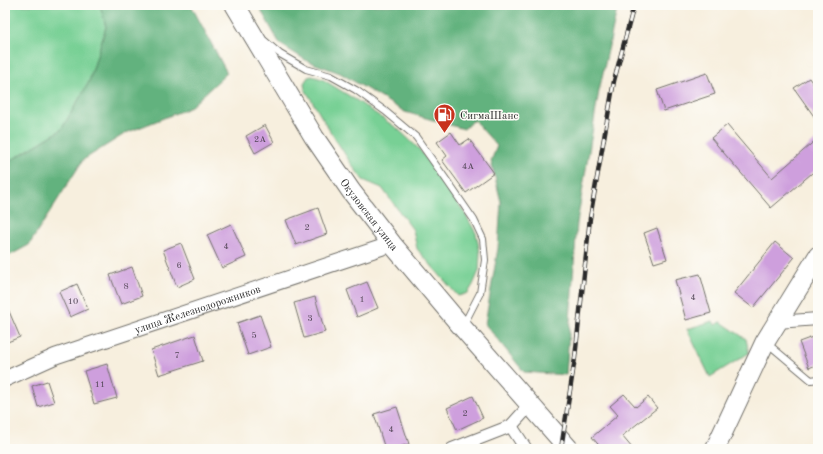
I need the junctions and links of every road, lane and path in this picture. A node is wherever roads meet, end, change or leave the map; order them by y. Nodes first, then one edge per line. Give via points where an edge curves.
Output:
1 (235, 5) edge
2 (245, 24) junction
3 (392, 244) junction
4 (818, 256) edge
5 (818, 319) edge
6 (777, 322) junction
7 (462, 327) junction
8 (765, 342) junction
9 (5, 379) edge
10 (818, 379) edge
11 (530, 405) junction
12 (511, 426) junction
13 (452, 449) edge
14 (526, 449) edge
15 (569, 449) edge
16 (715, 449) edge

1 - 2 main road, Окуловская улица
2 - 3 main road, Окуловская улица via 314,137
2 - 7 lane via 280,54 306,69 331,76 356,90 416,137 474,220 483,239 485,260 480,293
3 - 7 main road, Окуловская улица
3 - 9 street, улица Железнодорожников via 56,356
4 - 6 main road
5 - 6 street
6 - 8 main road
7 - 11 main road, Окуловская улица
8 - 10 lane via 811,380
8 - 16 main road
11 - 12 street
11 - 15 main road, Окуловская улица
12 - 13 street
12 - 14 street

